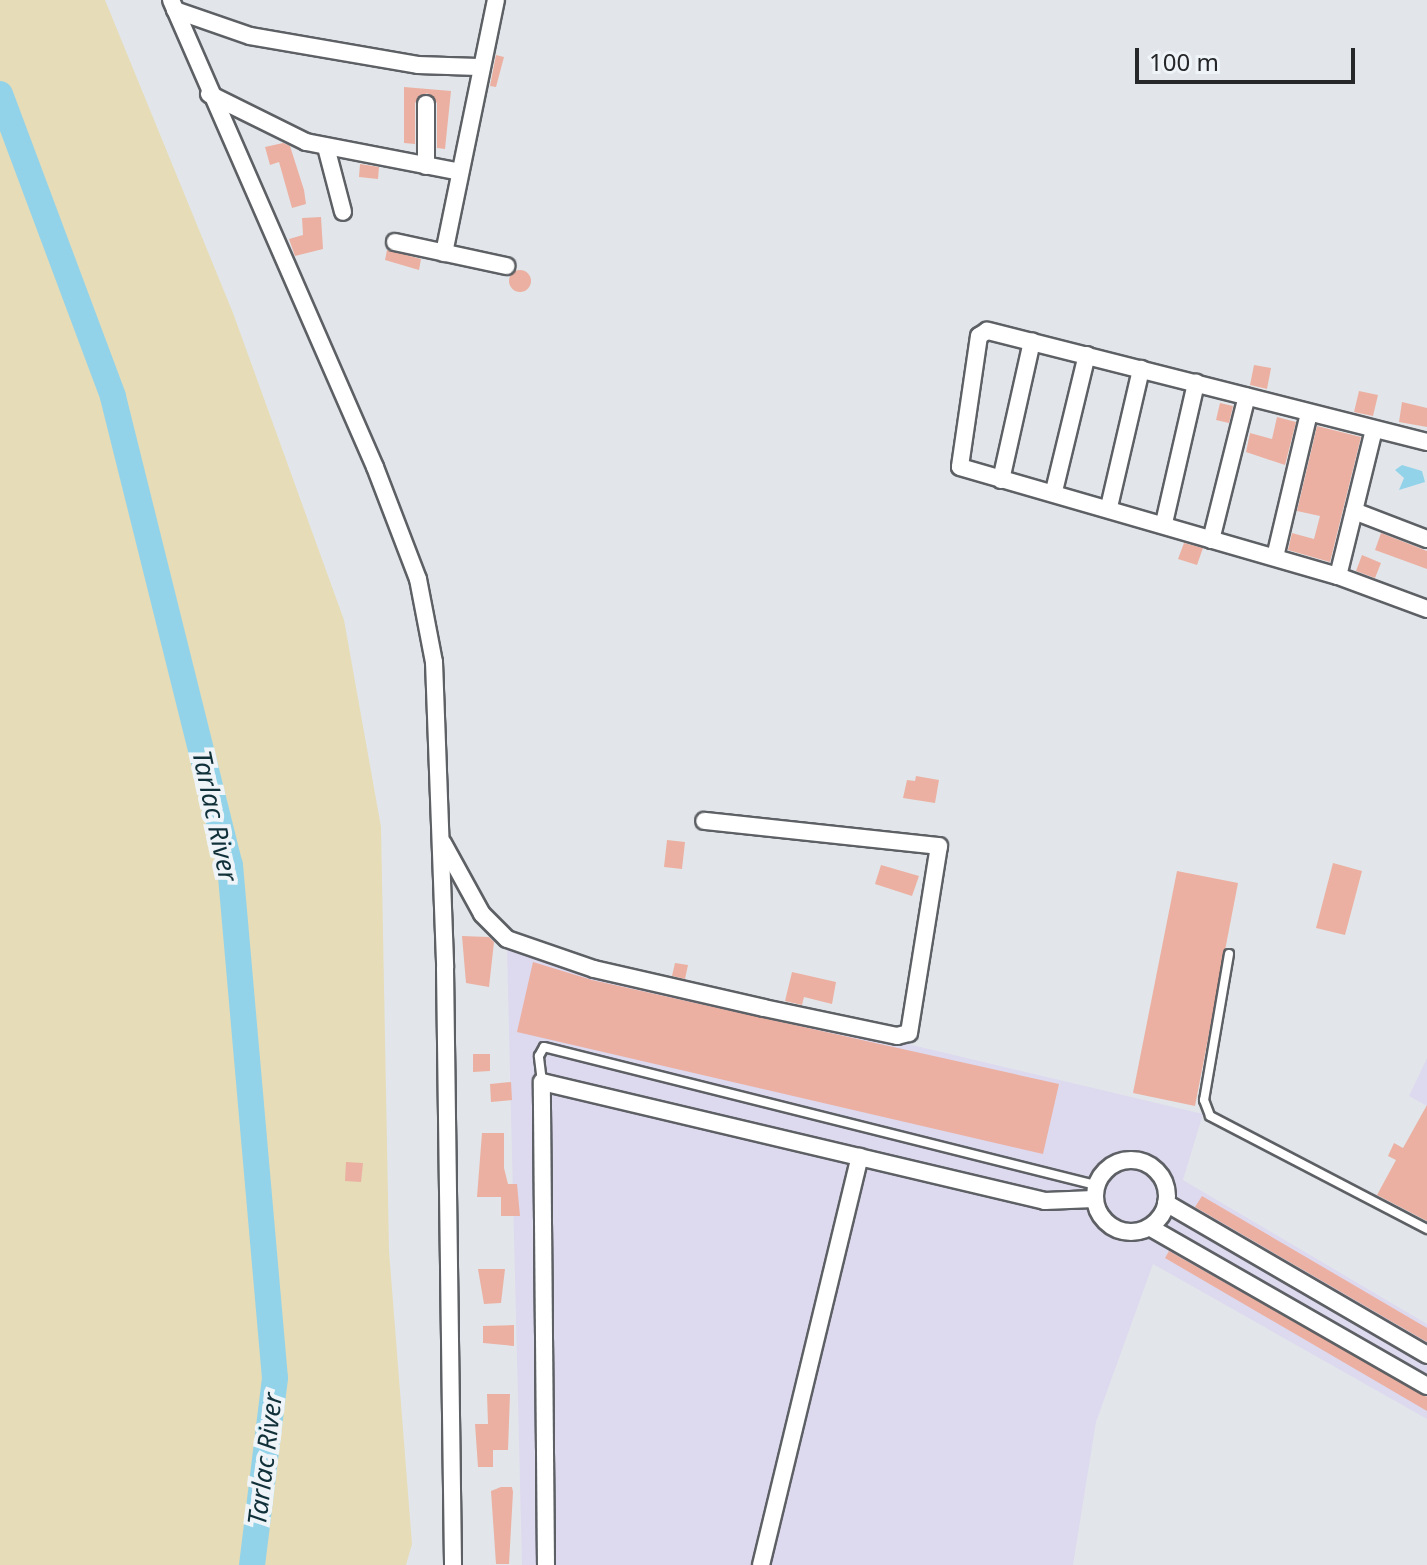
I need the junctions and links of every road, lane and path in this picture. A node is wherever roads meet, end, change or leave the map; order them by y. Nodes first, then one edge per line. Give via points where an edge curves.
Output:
1 (496, 0) edge
2 (173, 5) edge
3 (478, 67) junction
4 (209, 94) junction
5 (426, 104) dead end
6 (326, 147) junction
7 (426, 166) junction
8 (460, 172) junction
9 (343, 212) dead end
10 (395, 242) dead end
11 (444, 253) junction
12 (506, 266) dead end
13 (1032, 341) junction
14 (1087, 355) junction
15 (1141, 369) junction
16 (1196, 383) junction
17 (1247, 396) junction
18 (1309, 413) junction
19 (1374, 429) junction
20 (1427, 442) edge
21 (1001, 480) junction
22 (1054, 491) junction
23 (1109, 507) junction
24 (1354, 511) junction
25 (1164, 523) junction
26 (1427, 539) edge
27 (1211, 540) junction
28 (1275, 557) junction
29 (1338, 576) junction
30 (1427, 609) edge
31 (704, 821) dead end
32 (440, 838) junction
33 (1229, 954) dead end
34 (542, 1082) junction
35 (860, 1157) junction
36 (1094, 1192) junction
37 (1166, 1203) junction
38 (1151, 1228) junction
39 (1427, 1229) edge
40 (1302, 1282) junction
41 (1288, 1306) junction
42 (1423, 1353) edge
43 (1406, 1374) junction
44 (1427, 1386) edge
45 (453, 1565) edge
46 (546, 1565) edge
47 (761, 1565) edge

1 - 3 street
2 - 3 street via 250,36 418,65
2 - 4 street
3 - 8 street
4 - 6 street
4 - 32 street via 329,359 418,579 434,662
5 - 7 street
6 - 7 street
6 - 9 street
7 - 8 street
8 - 11 street
10 - 11 street
11 - 12 street
13 - 14 street
13 - 21 street
13 - 21 street via 987,331 979,336 960,467
14 - 15 street
14 - 22 street
15 - 16 street
15 - 23 street
16 - 17 street
16 - 25 street
17 - 18 street
17 - 27 street
18 - 19 street
18 - 28 street
19 - 20 street
19 - 24 street
21 - 22 street
22 - 23 street
23 - 25 street
24 - 26 street
24 - 29 street
25 - 27 street
27 - 28 street
28 - 29 street
29 - 30 street
31 - 32 street via 939,846 909,1033 897,1036 594,969 507,939 482,914
32 - 45 street
33 - 39 lane via 1204,1100 1210,1116
34 - 35 street
34 - 36 lane via 539,1056 544,1047
34 - 46 street
35 - 36 street via 1045,1201
35 - 47 street
36 - 37 street via 1106,1168 1125,1160 1145,1162 1161,1174
36 - 38 street via 1100,1217 1114,1229 1133,1233
37 - 38 street
37 - 40 street
38 - 41 street
40 - 41 street
40 - 42 street
41 - 43 street
42 - 43 street
43 - 44 street

